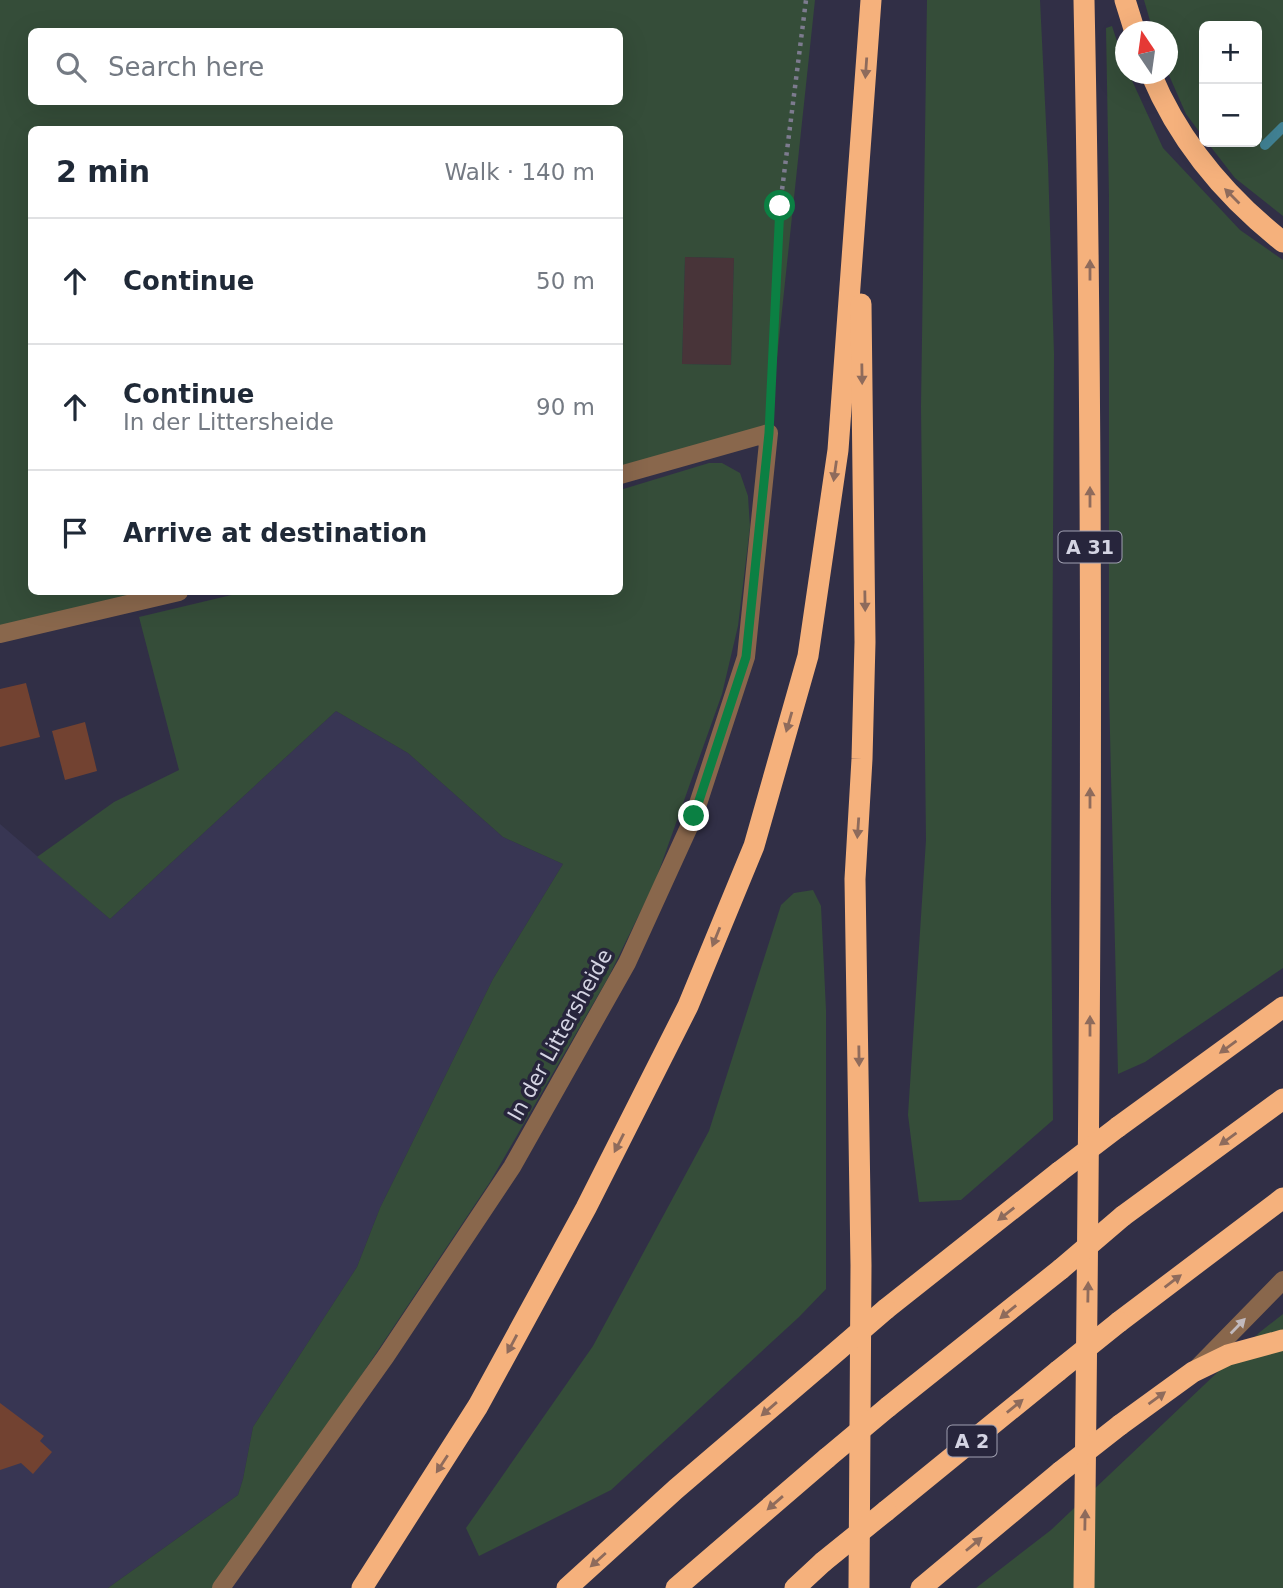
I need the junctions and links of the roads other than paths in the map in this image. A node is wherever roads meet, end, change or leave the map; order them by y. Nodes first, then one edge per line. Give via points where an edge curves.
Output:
1 (871, 0) edge
2 (1084, 0) edge
3 (1125, 0) edge
4 (1132, 21) edge
5 (1155, 84) edge
6 (860, 158) junction
7 (1283, 242) edge
8 (623, 474) edge
9 (166, 595) edge
10 (0, 634) edge
11 (1283, 1007) edge
12 (1283, 1099) edge
13 (1283, 1198) edge
14 (1283, 1280) edge
15 (1283, 1339) edge
16 (1193, 1372) junction
17 (221, 1588) edge
18 (362, 1588) edge
19 (567, 1588) edge
20 (676, 1588) edge
21 (794, 1588) edge
22 (859, 1588) edge
23 (921, 1588) edge
24 (1084, 1588) edge

1 -> 6 highway
24 -> 2 highway, A 31 via 1090,1094 1090,263
3 - 4 highway
7 -> 5 highway via 1213,177
6 -> 18 highway via 838,450 810,643 754,846 688,1006 586,1208 478,1406
6 -> 22 highway via 865,642 855,879 861,1181
8 - 17 street, In der Littersheide via 769,433 746,657 694,816 627,963 512,1167 386,1356
9 - 10 street
11 -> 19 highway, bridge via 1118,1127 886,1309
12 -> 20 highway, bridge via 1123,1216 888,1407
21 -> 13 highway, A 2, bridge via 1119,1322
16 -> 14 street
15 - 16 highway via 1228,1355
23 -> 16 highway, bridge via 1060,1472

